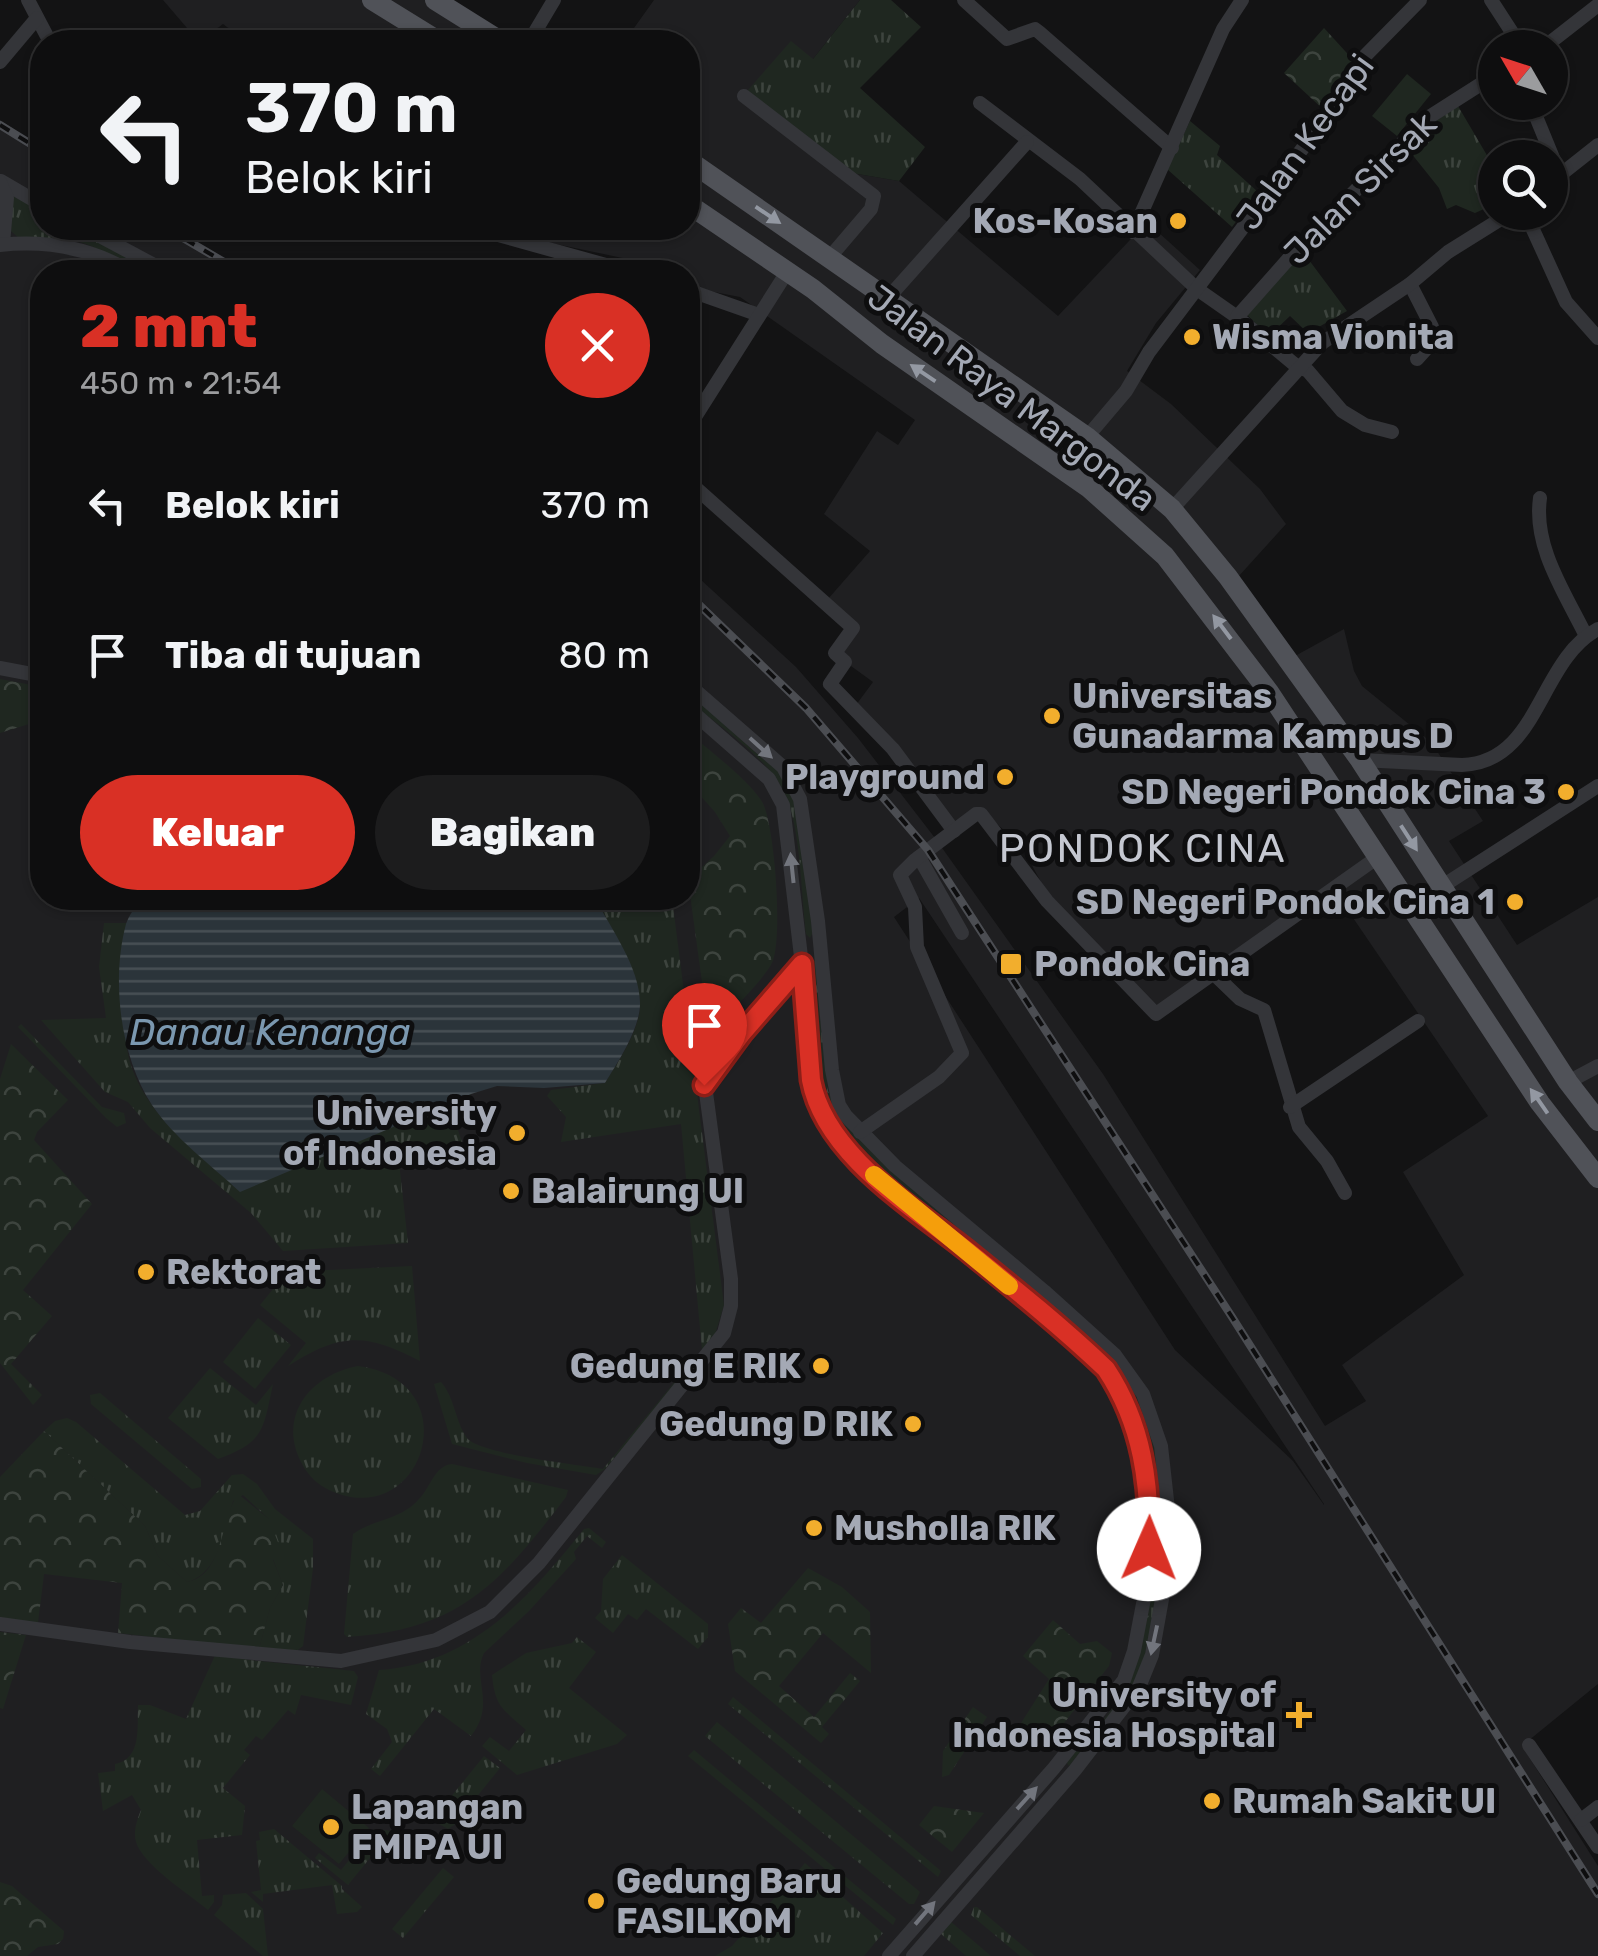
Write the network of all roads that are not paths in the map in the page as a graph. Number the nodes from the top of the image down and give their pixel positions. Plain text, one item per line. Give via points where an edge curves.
1 (29, 0) edge
2 (435, 0) edge
3 (554, 0) edge
4 (964, 0) edge
5 (1223, 0) edge
6 (1420, 0) edge
7 (1491, 0) edge
8 (388, 4) edge
9 (1598, 5) edge
10 (1238, 7) edge
11 (37, 18) junction
12 (44, 30) edge
13 (424, 30) edge
14 (483, 30) edge
15 (536, 30) edge
16 (1510, 30) edge
17 (1566, 30) edge
18 (0, 62) edge
19 (1478, 86) edge
20 (744, 96) dead end
21 (980, 103) dead end
22 (1027, 142) junction
23 (1598, 144) edge
24 (1172, 148) junction
25 (700, 168) edge
26 (1568, 168) edge
27 (0, 181) edge
28 (30, 198) edge
29 (700, 212) edge
30 (1483, 230) edge
31 (1533, 230) edge
32 (1133, 232) junction
33 (107, 240) edge
34 (508, 240) edge
35 (1, 243) edge
36 (830, 257) junction
37 (107, 260) edge
38 (145, 260) edge
39 (568, 260) edge
40 (787, 272) junction
41 (1410, 284) junction
42 (1197, 289) junction
43 (700, 294) edge
44 (888, 298) junction
45 (759, 315) junction
46 (1237, 317) junction
47 (1598, 338) edge
48 (1417, 359) dead end
49 (1301, 367) junction
50 (700, 409) edge
51 (1392, 432) dead end
52 (1087, 437) junction
53 (700, 491) edge
54 (1540, 498) dead end
55 (1172, 510) junction
56 (1592, 632) edge
57 (0, 668) edge
58 (30, 674) edge
59 (700, 695) edge
60 (700, 719) edge
61 (1360, 760) junction
62 (1598, 786) edge
63 (954, 831) junction
64 (1378, 856) junction
65 (918, 858) junction
66 (1441, 886) junction
67 (962, 933) dead end
68 (820, 946) junction
69 (802, 964) junction
70 (1214, 976) junction
71 (1418, 1021) dead end
72 (1598, 1066) edge
73 (1568, 1082) junction
74 (1290, 1106) junction
75 (1598, 1122) edge
76 (860, 1132) junction
77 (1598, 1178) edge
78 (1345, 1193) dead end
79 (1070, 1314) junction
80 (1059, 1328) junction
81 (0, 1624) edge
82 (1529, 1745) dead end
83 (1598, 1806) edge
84 (1581, 1820) junction
85 (1598, 1847) edge
86 (889, 1956) edge
87 (913, 1956) edge

1 - 11 street
2 - 14 main road
3 - 15 street
4 - 24 street via 1007,38 1039,32
5 - 10 street
6 - 42 street, Jalan Kecapi via 1365,56
7 - 16 street
8 - 13 main road
9 - 17 street
10 - 24 street
11 - 12 street
11 - 18 street
19 - 46 street, Jalan Sirsak via 1426,119
20 - 36 street via 874,196 871,209
21 - 22 street
22 - 32 street via 1080,180
22 - 44 street
23 - 26 street
24 - 32 street
25 -> 36 main road, Jalan Raya Margonda
27 - 28 street
27 - 35 street via 8,198
29 - 40 main road, Jalan Raya Margonda
30 - 41 street
31 - 47 street via 1566,302
32 - 42 street
33 - 38 street
34 - 39 street
35 - 37 street via 70,247
36 - 44 main road, Jalan Raya Margonda
40 - 45 street
64 -> 40 main road, Jalan Raya Margonda via 1269,692 1165,556 1089,488
41 - 48 street via 1434,333
41 - 49 street via 1331,336
42 - 46 street
42 - 52 street, Jalan Kecapi
43 - 45 street
44 - 52 main road, Jalan Raya Margonda
45 - 50 street
46 - 49 street
49 - 51 street via 1350,417
49 - 55 street
52 - 55 main road, Jalan Raya Margonda
53 - 63 street via 853,628 836,653 845,662 830,684 893,749
54 - 56 street via 1538,530
55 - 61 main road, Jalan Raya Margonda via 1228,576
56 - 61 street via 1567,656 1526,727 1496,758 1462,765
57 - 58 street
59 -> 68 street via 794,785 804,813
69 -> 60 street via 783,805 769,779
61 -> 66 main road, Jalan Raya Margonda
62 - 66 street
63 - 65 street
63 - 70 street via 981,814 1047,901 1151,1011 1160,1014
64 - 70 street
77 -> 64 main road, Jalan Raya Margonda via 1540,1103
65 - 67 street
65 - 76 street via 901,877 914,906 917,947 962,1054
66 - 73 main road, Jalan Raya Margonda
68 - 69 street
68 - 76 street via 834,1086
69 - 80 street via 814,1096 836,1136 886,1186
69 - 81 street via 704,1085 731,1279 724,1333 539,1563 490,1612 436,1640 341,1660
70 - 74 street via 1264,1010
71 - 74 street
72 - 73 street
73 - 75 main road, Jalan Raya Margonda
74 - 78 street
76 - 79 street
79 - 80 street
79 -> 87 street via 1127,1368 1156,1426 1169,1549 1152,1655 1140,1687 1076,1770
86 -> 80 street via 1124,1680 1139,1630 1150,1498 1138,1434 1106,1369
82 - 84 street
83 - 84 street
84 - 85 street

